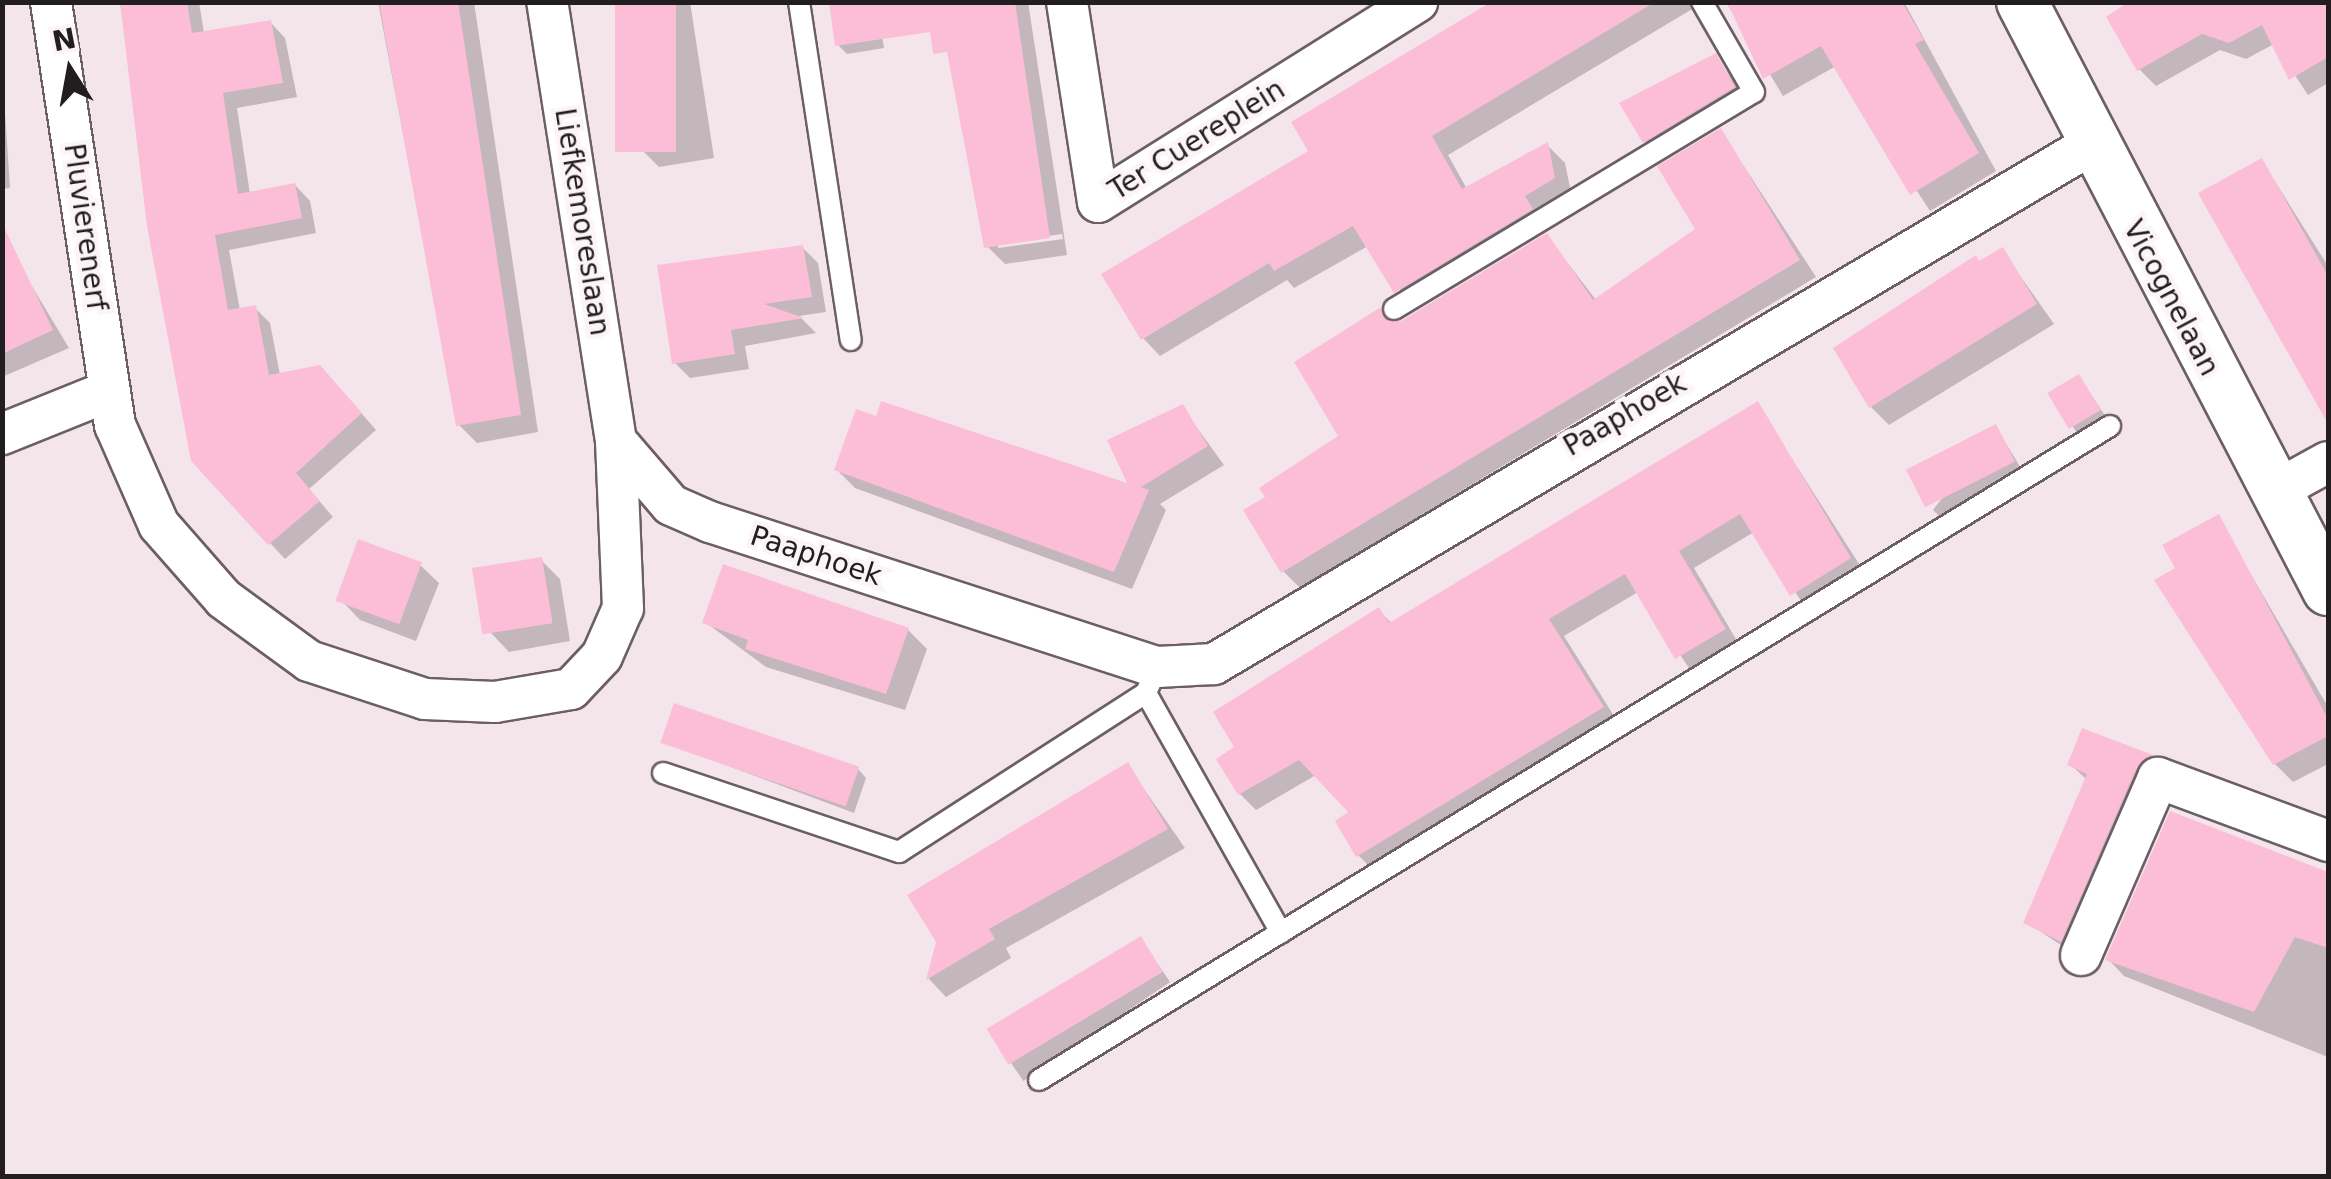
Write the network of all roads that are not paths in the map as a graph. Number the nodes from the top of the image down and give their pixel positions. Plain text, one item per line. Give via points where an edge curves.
1 (51, 2) edge
2 (548, 2) edge
3 (799, 2) edge
4 (1068, 2) edge
5 (1417, 2) edge
6 (1702, 2) edge
7 (2028, 4) edge
8 (2090, 146) junction
9 (1394, 309) dead end
10 (851, 340) dead end
11 (109, 392) junction
12 (2110, 426) dead end
13 (2, 434) edge
14 (616, 441) junction
15 (2328, 462) edge
16 (2277, 490) junction
17 (2328, 590) edge
18 (1152, 680) junction
19 (662, 773) dead end
20 (2328, 842) edge
21 (1281, 933) junction
22 (2081, 955) dead end
23 (1039, 1080) dead end

1 - 11 street, Pluvierenerf
2 - 14 street, Liefkemoreslaan
3 - 10 lane
4 - 5 street, Ter Cuereplein via 1098,202
6 - 9 lane via 1754,92
7 - 8 street, Vicognelaan
8 - 16 street, Vicognelaan
8 - 18 street, Paaphoek via 1214,664
11 - 13 street
11 - 14 street, Pluvierenerf via 132,479 224,599 308,661 426,699 494,702 571,689 602,656 624,608
12 - 21 lane
14 - 18 street, Paaphoek via 639,476 697,516
15 - 16 street
16 - 17 street, Vicognelaan
18 - 19 lane, Paaphoek via 899,852
18 - 21 lane
20 - 22 street via 2158,778
21 - 23 lane

